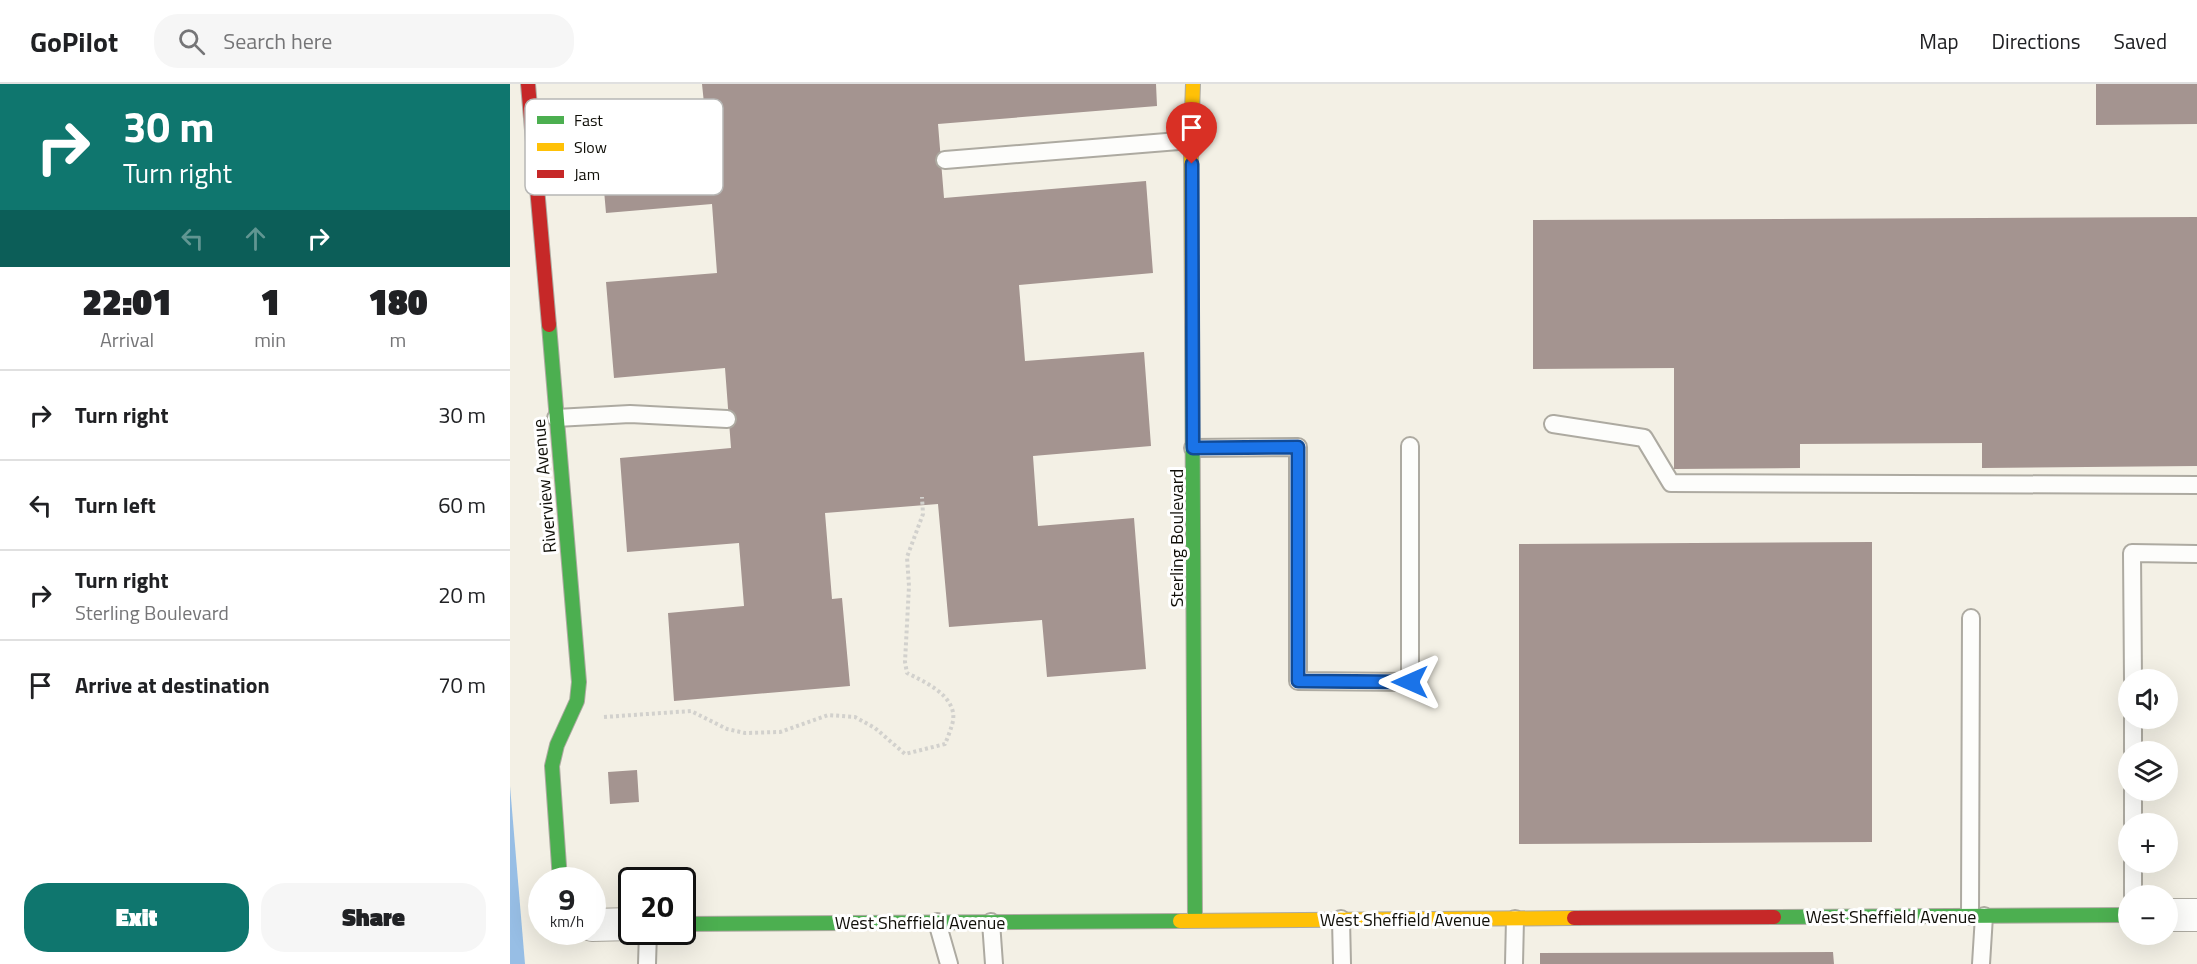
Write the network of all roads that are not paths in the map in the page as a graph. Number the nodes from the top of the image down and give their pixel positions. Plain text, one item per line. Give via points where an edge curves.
1 (528, 84) edge
2 (1193, 84) edge
3 (529, 99) edge
4 (1191, 140) junction
5 (945, 160) dead end
6 (537, 195) edge
7 (556, 418) junction
8 (727, 418) dead end
9 (1553, 424) dead end
10 (1410, 446) dead end
11 (1193, 448) junction
12 (2197, 485) edge
13 (2197, 554) edge
14 (1971, 618) dead end
15 (2133, 669) edge
16 (559, 867) edge
17 (2118, 915) edge
18 (2178, 915) edge
19 (2197, 915) edge
20 (1977, 916) junction
21 (1515, 918) junction
22 (1341, 919) junction
23 (1195, 920) junction
24 (937, 922) junction
25 (992, 922) junction
26 (696, 924) edge
27 (648, 945) edge
28 (647, 964) edge
29 (949, 964) edge
30 (994, 964) edge
31 (1342, 964) edge
32 (1514, 964) edge
33 (1981, 964) edge

1 - 3 street, Riverview Avenue
2 - 4 street, Sterling Boulevard
4 - 5 lane
4 - 11 street, Sterling Boulevard
6 - 7 street, Riverview Avenue
7 - 8 lane via 630,414
7 - 16 street, Riverview Avenue via 579,682 574,709 557,744 552,766
9 - 12 lane via 1644,438 1671,483
10 - 11 lane via 1410,682 1298,681 1298,447
11 - 23 street, Sterling Boulevard
13 - 15 lane via 2133,553
14 - 20 lane
17 - 20 street, West Sheffield Avenue
18 - 19 street
20 - 21 street, West Sheffield Avenue
20 - 33 lane
21 - 22 street, West Sheffield Avenue
21 - 32 lane
22 - 23 street, West Sheffield Avenue
22 - 31 lane
23 - 25 street, West Sheffield Avenue
24 - 25 street, West Sheffield Avenue
24 - 26 street, West Sheffield Avenue
24 - 29 lane
25 - 30 lane
27 - 28 lane

